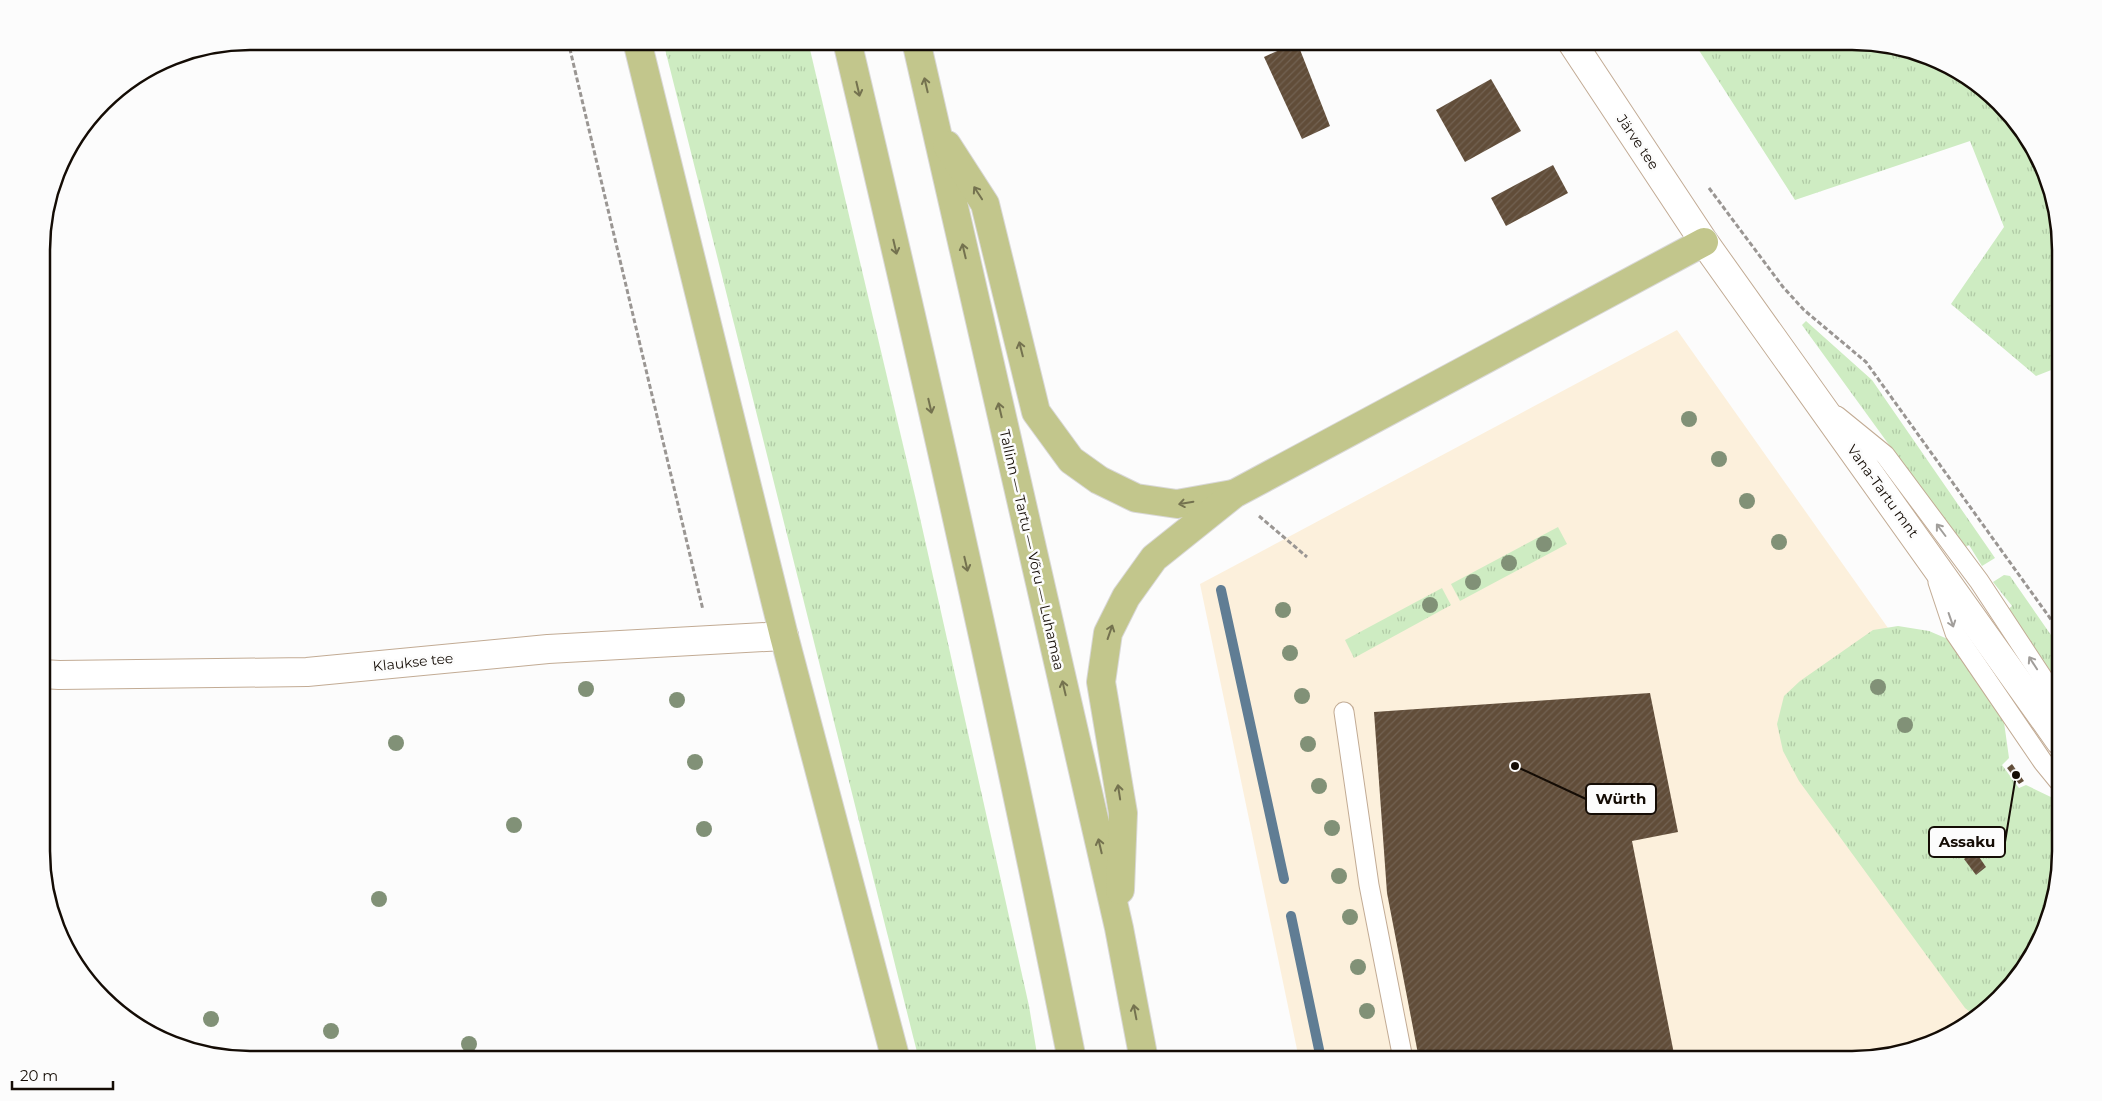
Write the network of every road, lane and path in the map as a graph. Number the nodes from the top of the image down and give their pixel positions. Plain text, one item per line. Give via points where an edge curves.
1 (570, 50) edge
2 (639, 50) edge
3 (848, 50) edge
4 (918, 50) edge
5 (1577, 50) edge
6 (936, 129) junction
7 (1704, 242) junction
8 (1804, 310) dead end
9 (1816, 398) junction
10 (1234, 494) junction
11 (1307, 557) dead end
12 (1930, 557) junction
13 (2052, 621) edge
14 (784, 636) junction
15 (710, 640) junction
16 (50, 674) edge
17 (2052, 692) edge
18 (1344, 712) dead end
19 (2052, 730) edge
20 (2052, 774) edge
21 (1119, 928) junction
22 (894, 1051) edge
23 (1070, 1051) edge
24 (1142, 1051) edge
25 (1401, 1051) edge

1 - 15 path
2 - 14 highway
3 -> 23 highway via 1030,850
6 -> 4 highway, Tallinn — Tartu — Võru — Luhamaa
5 - 7 street, Järve tee
10 -> 6 highway via 1177,504 1136,498 1099,480 1071,460 1036,412 985,204
21 -> 6 highway, Tallinn — Tartu — Võru — Luhamaa
7 - 9 street, Vana-Tartu mnt
7 - 10 highway
8 - 13 path via 1866,362
9 - 12 street, Vana-Tartu mnt
17 -> 9 lane via 1979,581 1885,455
10 - 11 path
21 -> 10 highway via 1123,813 1101,682 1108,633 1126,597 1154,558
12 - 19 street, Vana-Tartu mnt
12 -> 20 lane via 1956,633
14 - 15 street, Klaukse tee
14 - 22 highway
15 - 16 street, Klaukse tee via 548,649 307,672
18 - 25 lane via 1369,885
24 -> 21 highway, Tallinn — Tartu — Võru — Luhamaa

